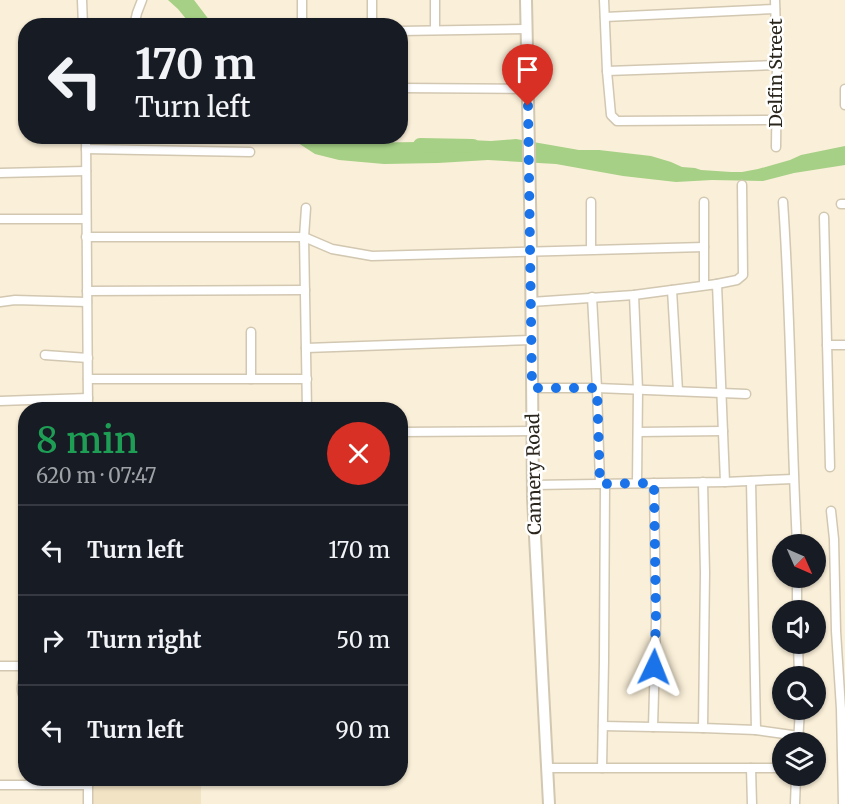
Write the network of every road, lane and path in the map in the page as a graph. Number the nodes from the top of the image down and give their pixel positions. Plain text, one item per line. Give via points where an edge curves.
1 (82, 0) edge
2 (142, 0) edge
3 (302, 0) edge
4 (372, 0) edge
5 (435, 0) edge
6 (526, 0) edge
7 (604, 0) edge
8 (775, 5) edge
9 (605, 17) junction
10 (82, 18) edge
11 (136, 18) edge
12 (302, 18) edge
13 (372, 18) edge
14 (526, 29) junction
15 (435, 30) junction
16 (408, 31) edge
17 (777, 65) junction
18 (607, 70) junction
19 (408, 88) edge
20 (527, 89) junction
21 (845, 89) edge
22 (845, 105) edge
23 (776, 120) junction
24 (86, 144) edge
25 (776, 147) dead end
26 (86, 149) junction
27 (250, 152) dead end
28 (86, 171) junction
29 (0, 173) edge
30 (742, 185) dead end
31 (591, 202) dead end
32 (704, 202) dead end
33 (783, 202) dead end
34 (306, 208) dead end
35 (824, 217) dead end
36 (0, 219) edge
37 (86, 219) junction
38 (86, 237) junction
39 (304, 237) junction
40 (704, 247) junction
41 (591, 249) junction
42 (531, 251) junction
43 (717, 284) junction
44 (704, 285) junction
45 (305, 290) junction
46 (672, 290) junction
47 (87, 291) junction
48 (634, 295) junction
49 (592, 297) junction
50 (0, 302) edge
51 (87, 302) junction
52 (531, 302) junction
53 (251, 332) dead end
54 (531, 340) junction
55 (826, 345) junction
56 (845, 345) edge
57 (306, 348) junction
58 (45, 354) dead end
59 (88, 358) junction
60 (88, 379) junction
61 (251, 379) junction
62 (307, 379) junction
63 (532, 388) junction
64 (597, 388) junction
65 (638, 390) junction
66 (678, 391) junction
67 (722, 393) junction
68 (746, 394) dead end
69 (88, 398) junction
70 (0, 401) edge
71 (88, 402) edge
72 (307, 402) edge
73 (532, 431) junction
74 (723, 431) junction
75 (408, 432) edge
76 (638, 432) junction
77 (830, 467) dead end
78 (794, 479) junction
79 (751, 481) junction
80 (703, 482) junction
81 (725, 482) junction
82 (637, 483) junction
83 (654, 483) junction
84 (602, 484) junction
85 (533, 485) junction
86 (831, 511) dead end
87 (797, 534) edge
88 (834, 558) junction
89 (845, 559) edge
90 (0, 666) edge
91 (18, 666) edge
92 (603, 726) junction
93 (653, 727) junction
94 (702, 728) junction
95 (756, 730) junction
96 (772, 733) edge
97 (548, 768) junction
98 (602, 768) junction
99 (751, 768) junction
100 (772, 768) edge
101 (18, 784) edge
102 (0, 785) edge
103 (88, 786) edge
104 (796, 786) edge
105 (88, 804) edge
106 (549, 804) edge
107 (752, 804) edge
108 (795, 804) edge
109 (843, 804) edge

1 - 10 street
2 - 11 street
3 - 12 street
4 - 13 street
5 - 15 street
6 - 14 main road, Cannery Road
7 - 9 street
8 - 9 street
8 - 17 street, Delfin Street
9 - 18 street
14 - 15 street
14 - 20 main road, Cannery Road
15 - 16 street
17 - 18 street
17 - 23 street, Delfin Street
18 - 23 street via 611,115 616,121
19 - 20 street
20 - 42 main road, Cannery Road
21 - 22 street
23 - 25 street, Delfin Street
24 - 26 street
26 - 27 street
26 - 28 street
28 - 29 street
28 - 37 street
30 - 43 street via 743,275
31 - 41 street
32 - 40 street
33 - 78 street
34 - 39 street
35 - 55 street
36 - 37 street
37 - 38 street
38 - 39 street
38 - 47 street
39 - 42 street via 332,249 372,256
39 - 45 street
40 - 41 street
40 - 44 street
41 - 42 street
42 - 52 main road, Cannery Road
43 - 44 street
43 - 67 street
44 - 46 street
45 - 47 street
45 - 57 street
46 - 48 street
46 - 66 street
47 - 51 street
48 - 49 street
48 - 65 street
49 - 52 street
49 - 64 street
50 - 51 street
51 - 59 street
52 - 54 main road, Cannery Road
53 - 61 street
54 - 57 street
54 - 63 main road, Cannery Road
55 - 56 street
55 - 77 street
57 - 62 street
58 - 59 street
59 - 60 street
60 - 61 street
60 - 69 street
61 - 62 street
62 - 72 street
63 - 64 street
63 - 73 main road, Cannery Road
64 - 65 street
64 - 84 street
65 - 66 street
65 - 76 street
66 - 67 street
67 - 68 street
67 - 74 street
69 - 70 street
69 - 71 street
73 - 75 street
73 - 85 main road, Cannery Road
74 - 76 street
74 - 81 street
76 - 82 street
78 - 79 street
78 - 87 street
79 - 81 street
79 - 95 street
80 - 81 street
80 - 83 street
80 - 94 street
82 - 83 street
82 - 84 street
83 - 93 street
84 - 85 street
84 - 92 street
85 - 97 main road, Cannery Road
86 - 88 street
88 - 89 street
88 - 109 street
90 - 91 street
92 - 93 street
92 - 98 street
93 - 94 street
94 - 95 street
95 - 96 street
97 - 98 street
97 - 106 main road, Cannery Road
98 - 99 street
99 - 100 street
99 - 107 street
101 - 102 street
103 - 105 street
104 - 108 street

